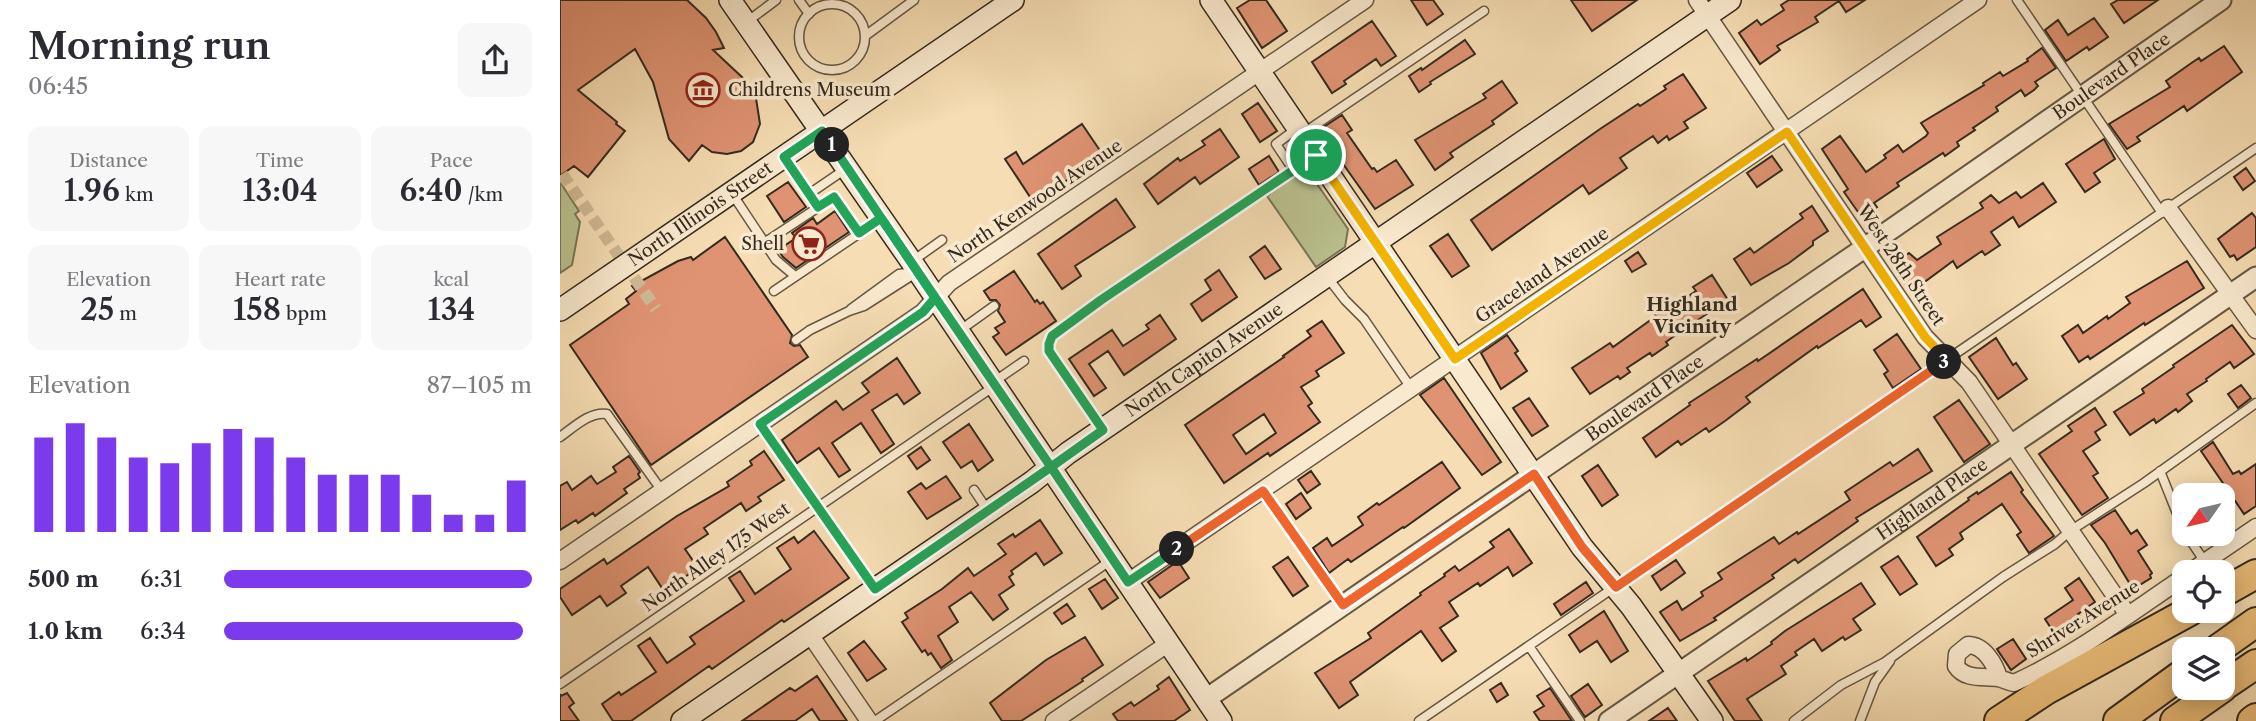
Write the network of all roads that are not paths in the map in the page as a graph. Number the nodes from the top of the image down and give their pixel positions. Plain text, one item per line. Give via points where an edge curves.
1 (730, 0) edge
2 (776, 0) edge
3 (799, 0) edge
4 (914, 0) edge
5 (1013, 0) edge
6 (1211, 0) edge
7 (1365, 0) edge
8 (1730, 0) edge
9 (1978, 0) edge
10 (2017, 0) edge
11 (2221, 0) edge
12 (1702, 8) edge
13 (1484, 11) dead end
14 (809, 14) junction
15 (745, 22) junction
16 (865, 36) junction
17 (1260, 72) junction
18 (2082, 95) junction
19 (822, 131) junction
20 (1300, 131) junction
21 (1787, 132) junction
22 (2256, 148) edge
23 (1316, 155) junction
24 (784, 157) junction
25 (847, 167) junction
26 (1294, 171) junction
27 (731, 193) junction
28 (809, 194) junction
29 (818, 207) junction
30 (2165, 211) junction
31 (881, 218) junction
32 (859, 233) junction
33 (942, 240) dead end
34 (1376, 241) junction
35 (764, 243) junction
36 (1865, 247) junction
37 (916, 268) junction
38 (1326, 275) junction
39 (795, 276) junction
40 (2256, 277) edge
41 (774, 291) dead end
42 (2232, 294) junction
43 (935, 298) junction
44 (994, 306) dead end
45 (560, 310) edge
46 (2256, 330) edge
47 (958, 332) junction
48 (796, 340) dead end
49 (1455, 359) junction
50 (1947, 360) junction
51 (1024, 361) dead end
52 (994, 384) junction
53 (1411, 388) junction
54 (2256, 403) edge
55 (760, 424) junction
56 (1103, 430) junction
57 (560, 437) edge
58 (2012, 446) junction
59 (1051, 467) junction
60 (2160, 471) junction
61 (1534, 474) junction
62 (662, 491) junction
63 (974, 491) dead end
64 (1263, 491) junction
65 (2172, 500) edge
66 (817, 507) junction
67 (988, 511) junction
68 (2256, 527) edge
69 (2070, 531) junction
70 (1113, 559) junction
71 (2208, 560) edge
72 (560, 561) edge
73 (2256, 574) edge
74 (1128, 582) junction
75 (2172, 585) edge
76 (2235, 586) edge
77 (1616, 587) junction
78 (875, 589) junction
79 (1343, 605) junction
80 (2128, 615) junction
81 (2172, 621) edge
82 (2256, 622) edge
83 (809, 633) junction
84 (2235, 637) edge
85 (1169, 643) junction
86 (1529, 646) junction
87 (1895, 654) junction
88 (2256, 664) edge
89 (1678, 673) junction
90 (1999, 678) dead end
91 (2235, 679) edge
92 (2172, 682) edge
93 (560, 684) edge
94 (1206, 699) junction
95 (2205, 700) edge
96 (682, 721) edge
97 (869, 721) edge
98 (875, 721) edge
99 (1054, 721) edge
100 (1222, 721) edge
101 (1419, 721) edge
102 (1580, 721) edge
103 (1609, 721) edge
104 (1712, 721) edge
105 (1794, 721) edge
106 (1860, 721) edge
107 (1999, 721) edge
108 (2118, 721) edge
109 (2175, 721) edge

1 - 15 main road
2 - 15 lane
3 - 14 lane
4 - 16 lane
5 - 19 main road, North Illinois Street
6 - 17 main road
7 - 17 street, North Kenwood Avenue
8 - 12 main road, North Capitol Avenue
9 - 21 street, Graceland Avenue
10 - 18 lane
11 - 18 street, Boulevard Place
12 - 21 street, West 28th Street
12 - 34 main road, North Capitol Avenue
13 - 20 lane
14 - 16 lane via 826,5 845,7 859,19
14 - 16 lane via 800,31 802,51 825,69 844,68 860,55
15 - 19 main road
17 - 20 main road
17 - 43 street, North Kenwood Avenue via 949,283
18 - 30 lane
18 - 36 street, Boulevard Place
19 - 24 main road, North Illinois Street
19 - 25 main road
20 - 23 main road
20 - 26 lane via 1276,144
21 - 36 street, West 28th Street
21 - 49 street, Graceland Avenue
22 - 30 lane
23 - 26 lane
23 - 34 main road
24 - 27 main road, North Illinois Street
24 - 28 lane
25 - 28 lane
25 - 31 main road
26 - 56 lane via 1052,336 1049,351
27 - 35 lane
27 - 45 main road, North Illinois Street
28 - 29 lane
29 - 32 lane via 834,197
29 - 35 lane
30 - 42 street
30 - 50 lane
31 - 32 lane
31 - 37 main road
32 - 39 lane
33 - 37 lane
34 - 38 main road, North Capitol Avenue
34 - 49 main road
35 - 39 lane
36 - 50 street, West 28th Street via 1925,337
36 - 61 street, Boulevard Place
37 - 43 main road
37 - 48 lane via 911,276 864,306
38 - 53 lane via 1364,319
38 - 56 main road, North Capitol Avenue
39 - 41 lane
40 - 42 street, Highland Place
42 - 46 street
42 - 58 street, Highland Place
43 - 47 main road
43 - 55 street, North Kenwood Avenue via 923,312
44 - 47 lane
47 - 52 main road
49 - 53 street, Graceland Avenue
49 - 61 main road
50 - 58 street, West 28th Street via 1969,382
50 - 77 lane
51 - 52 lane, North Alley 175 West
52 - 59 main road
52 - 66 lane, North Alley 175 West
53 - 64 street, Graceland Avenue
54 - 60 lane
55 - 62 street, North Kenwood Avenue
55 - 66 lane
56 - 59 main road, North Capitol Avenue
57 - 62 lane via 589,417 607,414
58 - 69 street, West 28th Street
58 - 89 street, Highland Place
59 - 67 main road, North Capitol Avenue
59 - 70 main road
60 - 65 lane
60 - 69 lane
61 - 77 main road via 1582,547
61 - 79 street, Boulevard Place
62 - 72 street, North Kenwood Avenue
63 - 67 lane
64 - 74 street, Graceland Avenue
64 - 79 lane
66 - 78 lane
66 - 93 lane, North Alley 175 West
67 - 78 main road, North Capitol Avenue
68 - 71 street
69 - 80 street, West 28th Street
69 - 87 lane
70 - 74 main road
70 - 98 lane
73 - 76 highway
74 - 85 main road
75 - 80 street, Shriver Avenue
77 - 86 lane
77 - 89 main road
78 - 83 main road, North Capitol Avenue
79 - 94 street, Boulevard Place
80 - 90 street, Shriver Avenue via 2016,682
81 - 107 highway
82 - 84 highway
83 - 96 main road, North Capitol Avenue
83 - 97 street
85 - 94 main road
85 - 99 street
86 - 101 lane
86 - 102 lane
87 - 105 lane via 1841,685
87 - 106 lane via 1875,682
88 - 91 highway
89 - 103 street, Highland Place
89 - 104 main road
92 - 108 highway
94 - 100 main road
95 - 109 highway

